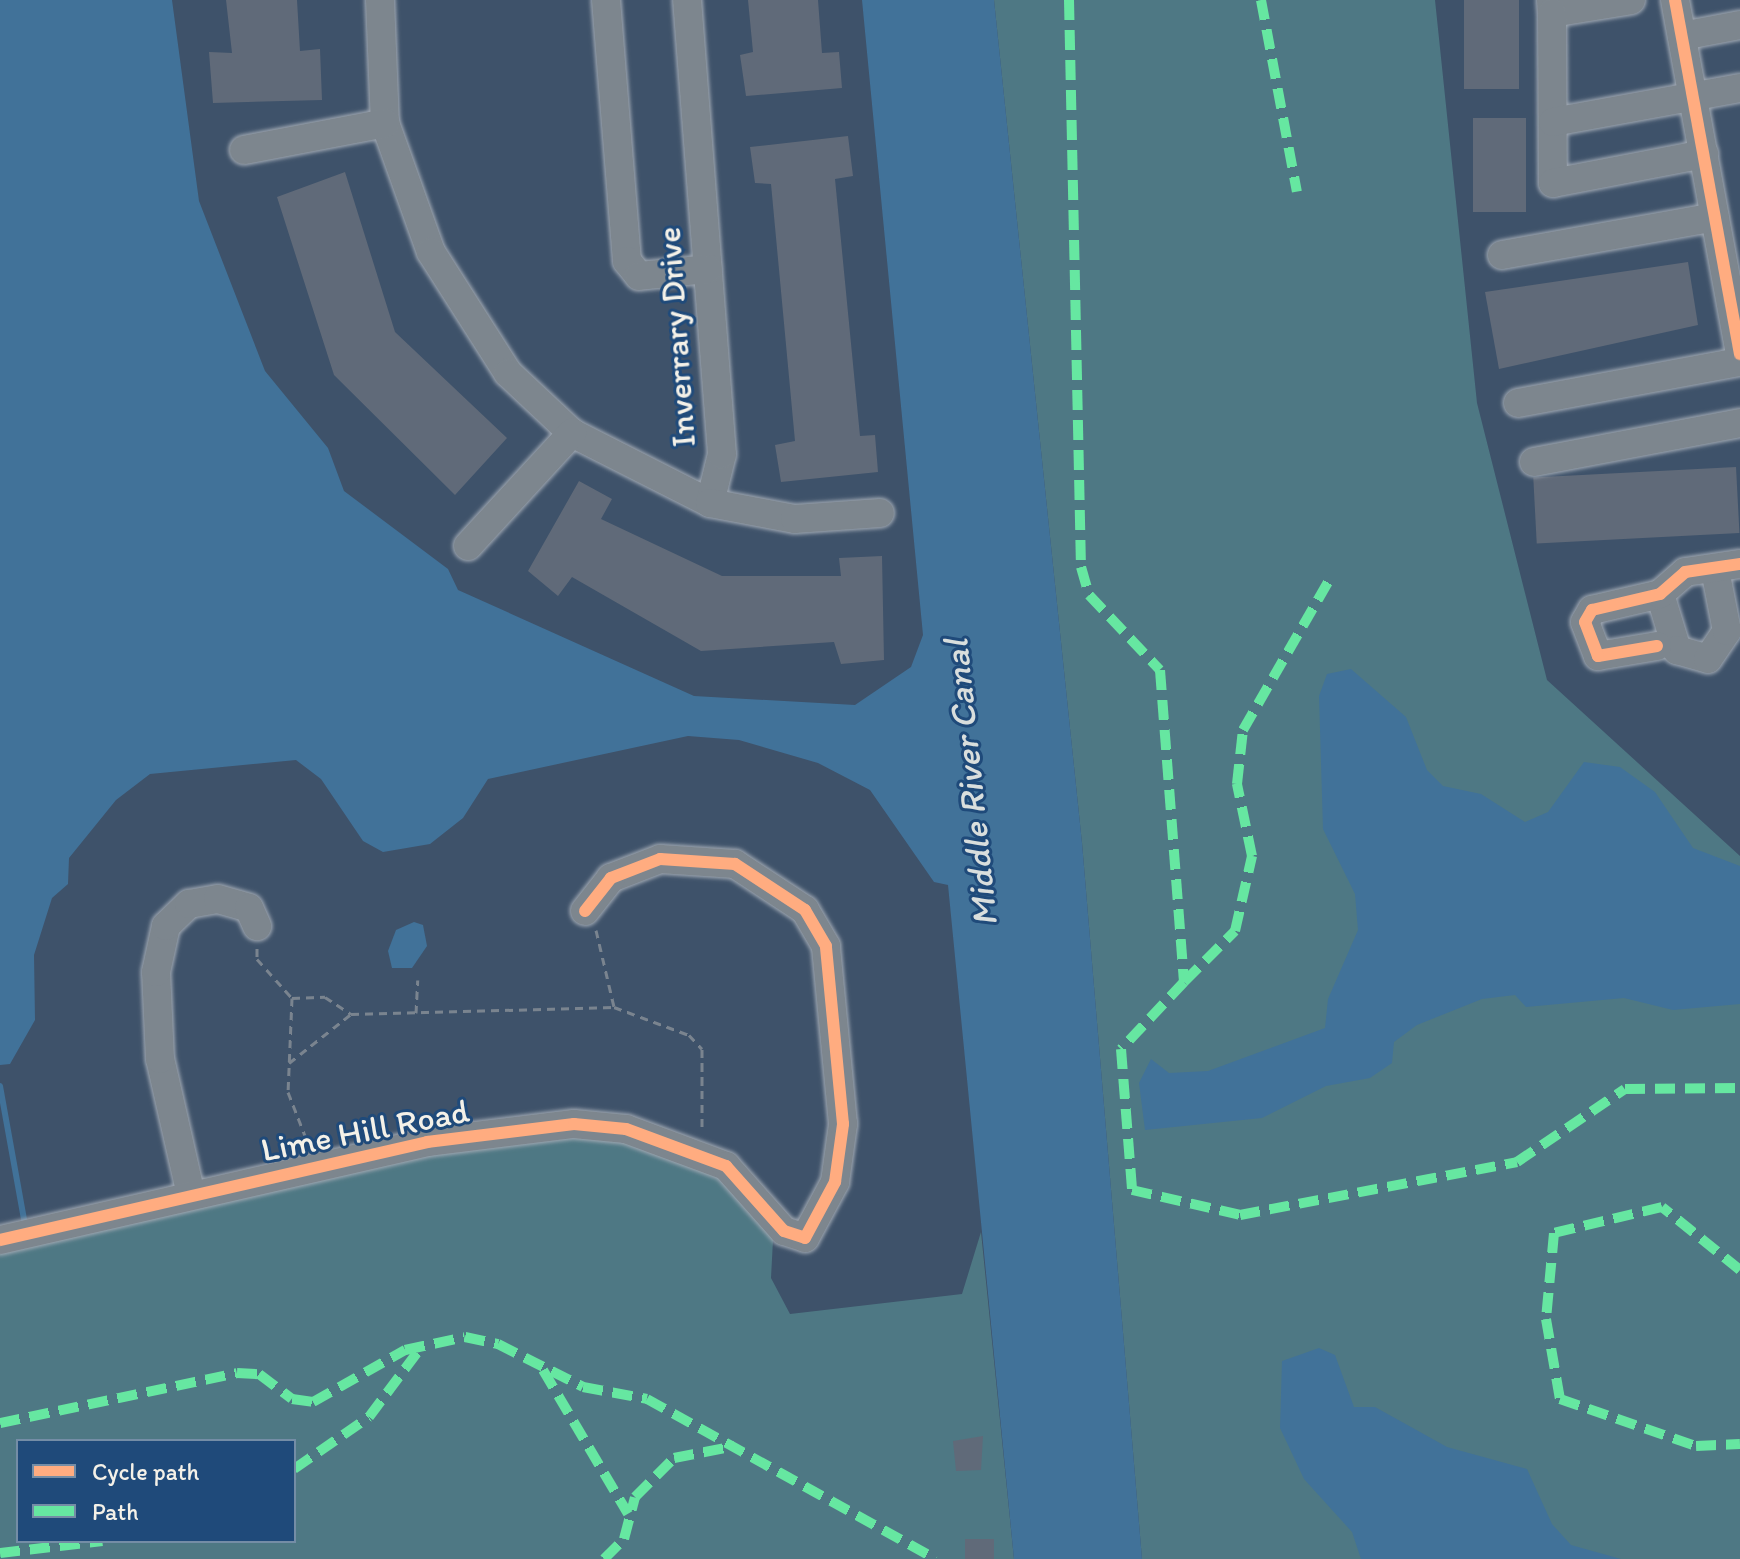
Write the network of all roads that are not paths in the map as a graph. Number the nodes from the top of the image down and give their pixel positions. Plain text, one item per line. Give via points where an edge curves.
1 (380, 0) edge
2 (606, 0) edge
3 (687, 0) edge
4 (1631, 0) edge
5 (1675, 0) edge
6 (1551, 6) edge
7 (1740, 25) edge
8 (1682, 36) junction
9 (1740, 88) edge
10 (1694, 96) junction
11 (1553, 122) junction
12 (385, 123) junction
13 (244, 150) dead end
14 (1704, 154) junction
15 (1715, 217) junction
16 (1502, 255) dead end
17 (708, 269) junction
18 (1740, 354) edge
19 (1740, 362) edge
20 (1518, 403) dead end
21 (1740, 423) edge
22 (572, 433) junction
23 (1534, 462) dead end
24 (710, 503) junction
25 (880, 513) dead end
26 (468, 546) dead end
27 (1728, 567) edge
28 (1660, 594) junction
29 (1657, 646) dead end
30 (585, 911) road end
31 (257, 926) road end
32 (191, 1195) junction
33 (0, 1240) edge

1 - 12 street, Inverrary Drive
2 - 17 street via 627,261 639,276
3 - 17 street, Inverrary Drive
4 - 6 street
5 - 8 street
6 - 11 street
7 - 8 street
8 - 10 street
9 - 10 street
10 - 11 street
10 - 14 street
11 - 14 street via 1553,183
12 - 13 street
12 - 22 street, Inverrary Drive via 431,252 508,373
14 - 15 street
15 - 16 street
15 - 18 street
17 - 24 street, Inverrary Drive via 722,454
19 - 20 street
21 - 23 street
22 - 24 street, Inverrary Drive
22 - 26 street
24 - 25 street via 795,519
27 - 28 street via 1685,572
27 - 28 street via 1727,631 1708,659 1677,650
28 - 29 street via 1592,610 1585,622 1598,656
30 - 32 street, Lime Hill Road via 611,878 660,859 735,864 805,910 826,946 843,1124 835,1182 805,1238 784,1231 726,1166 626,1129 574,1124 427,1142
31 - 32 street via 249,908 218,899 189,904 166,926 156,972 160,1059
32 - 33 street, Lime Hill Road

